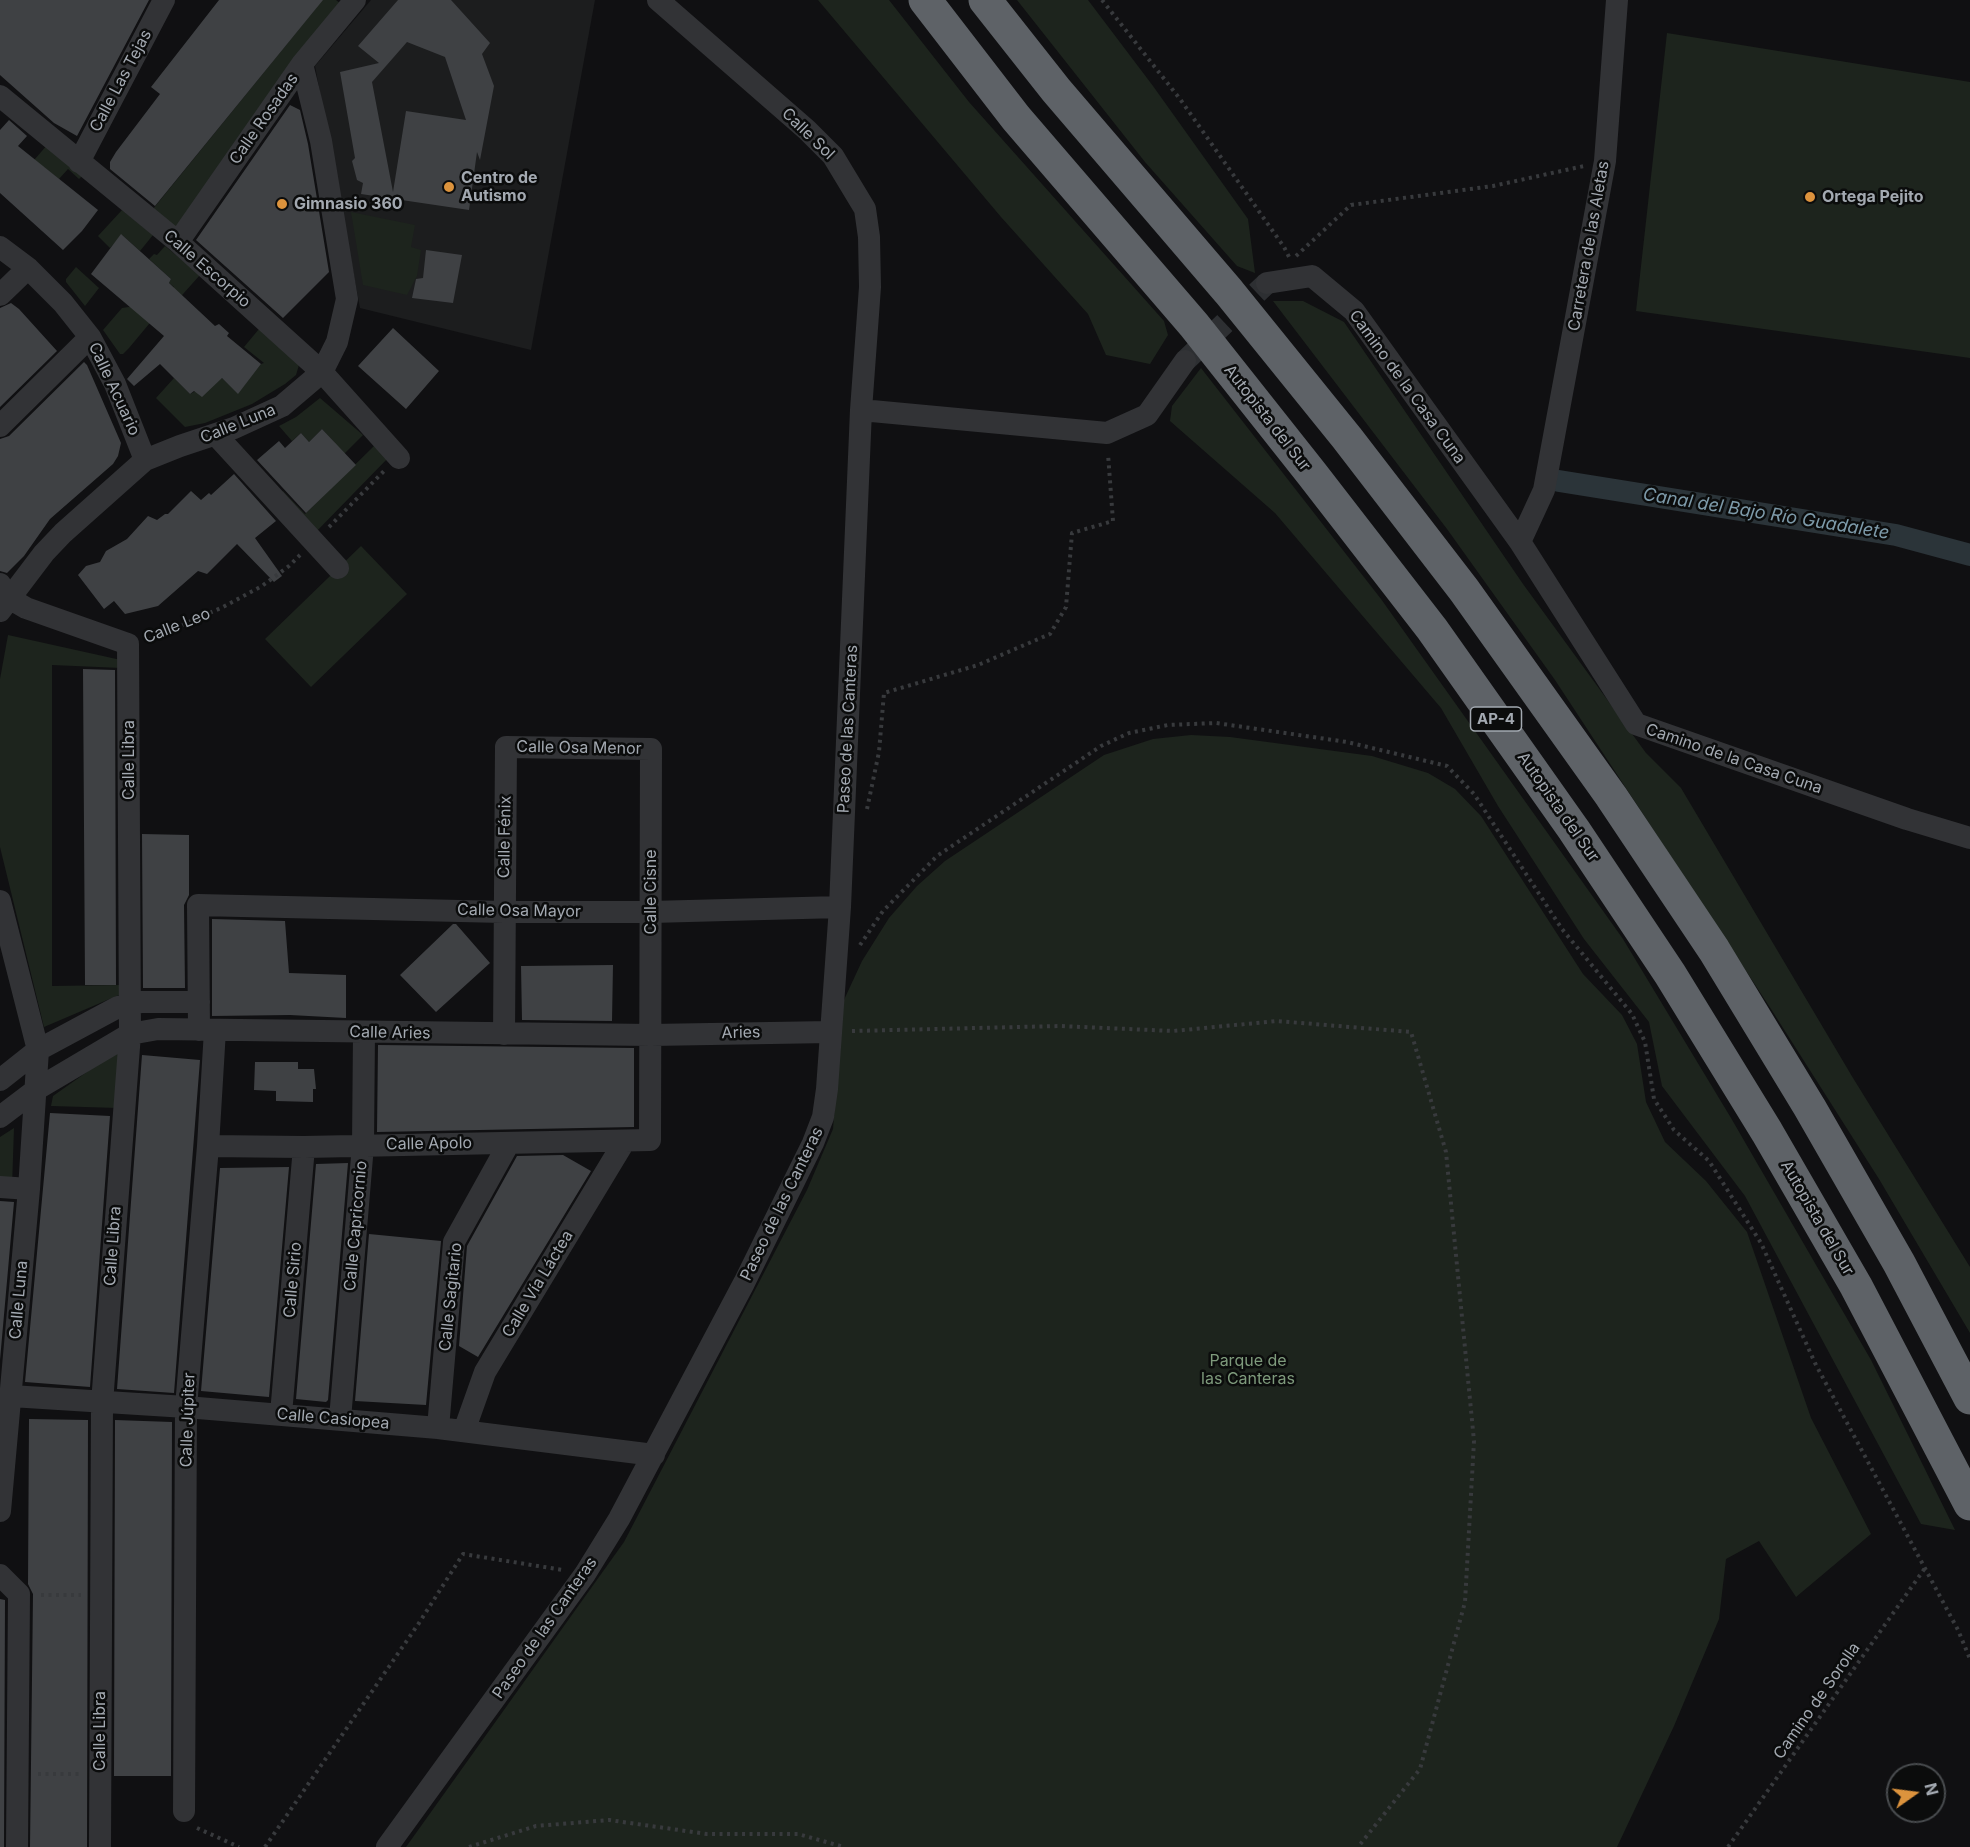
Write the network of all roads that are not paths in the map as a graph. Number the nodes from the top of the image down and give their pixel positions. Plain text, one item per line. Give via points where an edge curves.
1 (164, 0) edge
2 (355, 0) edge
3 (658, 0) edge
4 (925, 0) edge
5 (985, 0) edge
6 (1617, 0) edge
7 (302, 64) junction
8 (0, 96) edge
9 (79, 162) junction
10 (178, 242) junction
11 (0, 247) edge
12 (28, 268) junction
13 (1267, 283) tunnel mouth
14 (0, 295) edge
15 (90, 337) junction
16 (1185, 361) tunnel mouth
17 (321, 372) junction
18 (861, 410) junction
19 (0, 426) edge
20 (216, 435) junction
21 (399, 458) road end
22 (861, 459) joint
23 (145, 460) junction
24 (1520, 542) junction
25 (338, 568) dead end
26 (3, 597) edge
27 (128, 644) joint
28 (506, 747) joint
29 (651, 749) joint
30 (1970, 838) edge
31 (0, 902) edge
32 (198, 905) joint
33 (840, 907) junction
34 (504, 912) junction
35 (651, 912) junction
36 (199, 1002) junction
37 (130, 1004) junction
38 (207, 1030) junction
39 (830, 1032) junction
40 (364, 1033) junction
41 (130, 1034) junction
42 (504, 1034) junction
43 (651, 1035) junction
44 (38, 1050) junction
45 (0, 1080) edge
46 (36, 1089) junction
47 (0, 1117) edge
48 (650, 1140) joint
49 (624, 1142) junction
50 (509, 1143) junction
51 (363, 1145) junction
52 (208, 1146) junction
53 (304, 1147) junction
54 (0, 1187) edge
55 (29, 1189) junction
56 (11, 1396) junction
57 (1970, 1398) edge
58 (102, 1403) junction
59 (186, 1407) junction
60 (281, 1414) junction
61 (340, 1419) junction
62 (438, 1428) junction
63 (464, 1431) junction
64 (654, 1455) junction
65 (1, 1484) edge
66 (1970, 1504) edge
67 (0, 1511) edge
68 (0, 1575) edge
69 (184, 1811) road end
70 (17, 1847) edge
71 (100, 1847) edge
72 (387, 1847) edge

1 - 9 street, Calle Las Tejas
2 - 7 street, Calle Rosadas
3 - 18 street, Calle Sol via 833,156 865,209 870,287
4 - 66 highway, Autopista del Sur / AP-4 via 1016,118 1194,324 1319,483 1432,629 1574,830 1670,974 1767,1132 1856,1287
5 - 57 highway, AP-4 via 1347,438 1464,590 1611,796 1714,950 1810,1108 1899,1263
6 - 24 street, Carretera de las Aletas via 1605,161 1544,490
7 - 10 street, Calle Rosadas
7 - 17 street, Calle Luna via 321,141 347,299 337,342
8 - 9 street, Calle Escorpio
9 - 10 street, Calle Escorpio
10 - 17 street, Calle Escorpio
11 - 12 street, Calle Acuario
12 - 14 street
12 - 15 street, Calle Acuario
13 - 24 street, Camino de la Casa Cuna via 1312,276 1354,311
15 - 19 street
15 - 23 street, Calle Acuario via 115,384
16 - 18 street via 1147,415 1107,433
17 - 20 street, Calle Luna via 282,406
17 - 21 street, Calle Escorpio
18 - 22 street, Calle Sol
20 - 23 street, Calle Luna
20 - 25 street
22 - 33 street, Paseo de las Canteras
23 - 26 street, Calle Luna via 63,533
24 - 30 street, Camino de la Casa Cuna via 1636,724
26 - 27 street, Calle Leo
27 - 37 street, Calle Libra
28 - 29 street, Calle Osa Menor
28 - 34 street, Calle Fénix
29 - 35 street, Calle Cisne
31 - 44 street
32 - 34 street, Calle Osa Mayor
32 - 36 street, Calle Júpiter
33 - 35 street, Calle Osa Mayor
33 - 39 street, Paseo de las Canteras
34 - 35 street, Calle Osa Mayor
34 - 42 street, Calle Fénix
35 - 43 street, Calle Cisne
36 - 37 street
36 - 38 street, Calle Júpiter
37 - 41 street, Calle Libra
37 - 44 street via 106,1012
38 - 40 street, Calle Aries
38 - 41 street, Calle Aries via 158,1029
38 - 52 street, Calle Júpiter
39 - 43 street, Aries
39 - 64 street, Paseo de las Canteras via 823,1117 813,1143
40 - 42 street, Calle Aries
40 - 51 street, Calle Capricornio
41 - 46 street
41 - 58 street, Calle Libra
42 - 43 street, Calle Aries
43 - 48 street, Calle Cisne
44 - 45 street
44 - 46 street, Calle Luna
46 - 47 street
46 - 55 street, Calle Luna
48 - 49 street, Calle Apolo
49 - 50 street, Calle Apolo
49 - 63 street, Calle Vía Láctea via 485,1372
50 - 51 street, Calle Apolo
50 - 62 street, Calle Sagitario via 454,1242
51 - 53 street, Calle Apolo
51 - 61 street, Calle Capricornio
52 - 53 street, Calle Apolo
52 - 59 street, Calle Júpiter
53 - 60 street, Calle Sirio
54 - 55 street
55 - 56 street, Calle Luna
56 - 58 street, Calle Casiopea
56 - 65 street, Calle Luna
58 - 59 street, Calle Casiopea
58 - 71 street, Calle Libra
59 - 60 street, Calle Casiopea
59 - 69 street, Calle Júpiter
60 - 61 street, Calle Casiopea
61 - 62 street, Calle Casiopea
62 - 63 street, Calle Casiopea
63 - 64 street, Calle Casiopea
64 - 72 street, Paseo de las Canteras via 585,1574
65 - 67 street, Calle Luna
68 - 70 street via 19,1594

